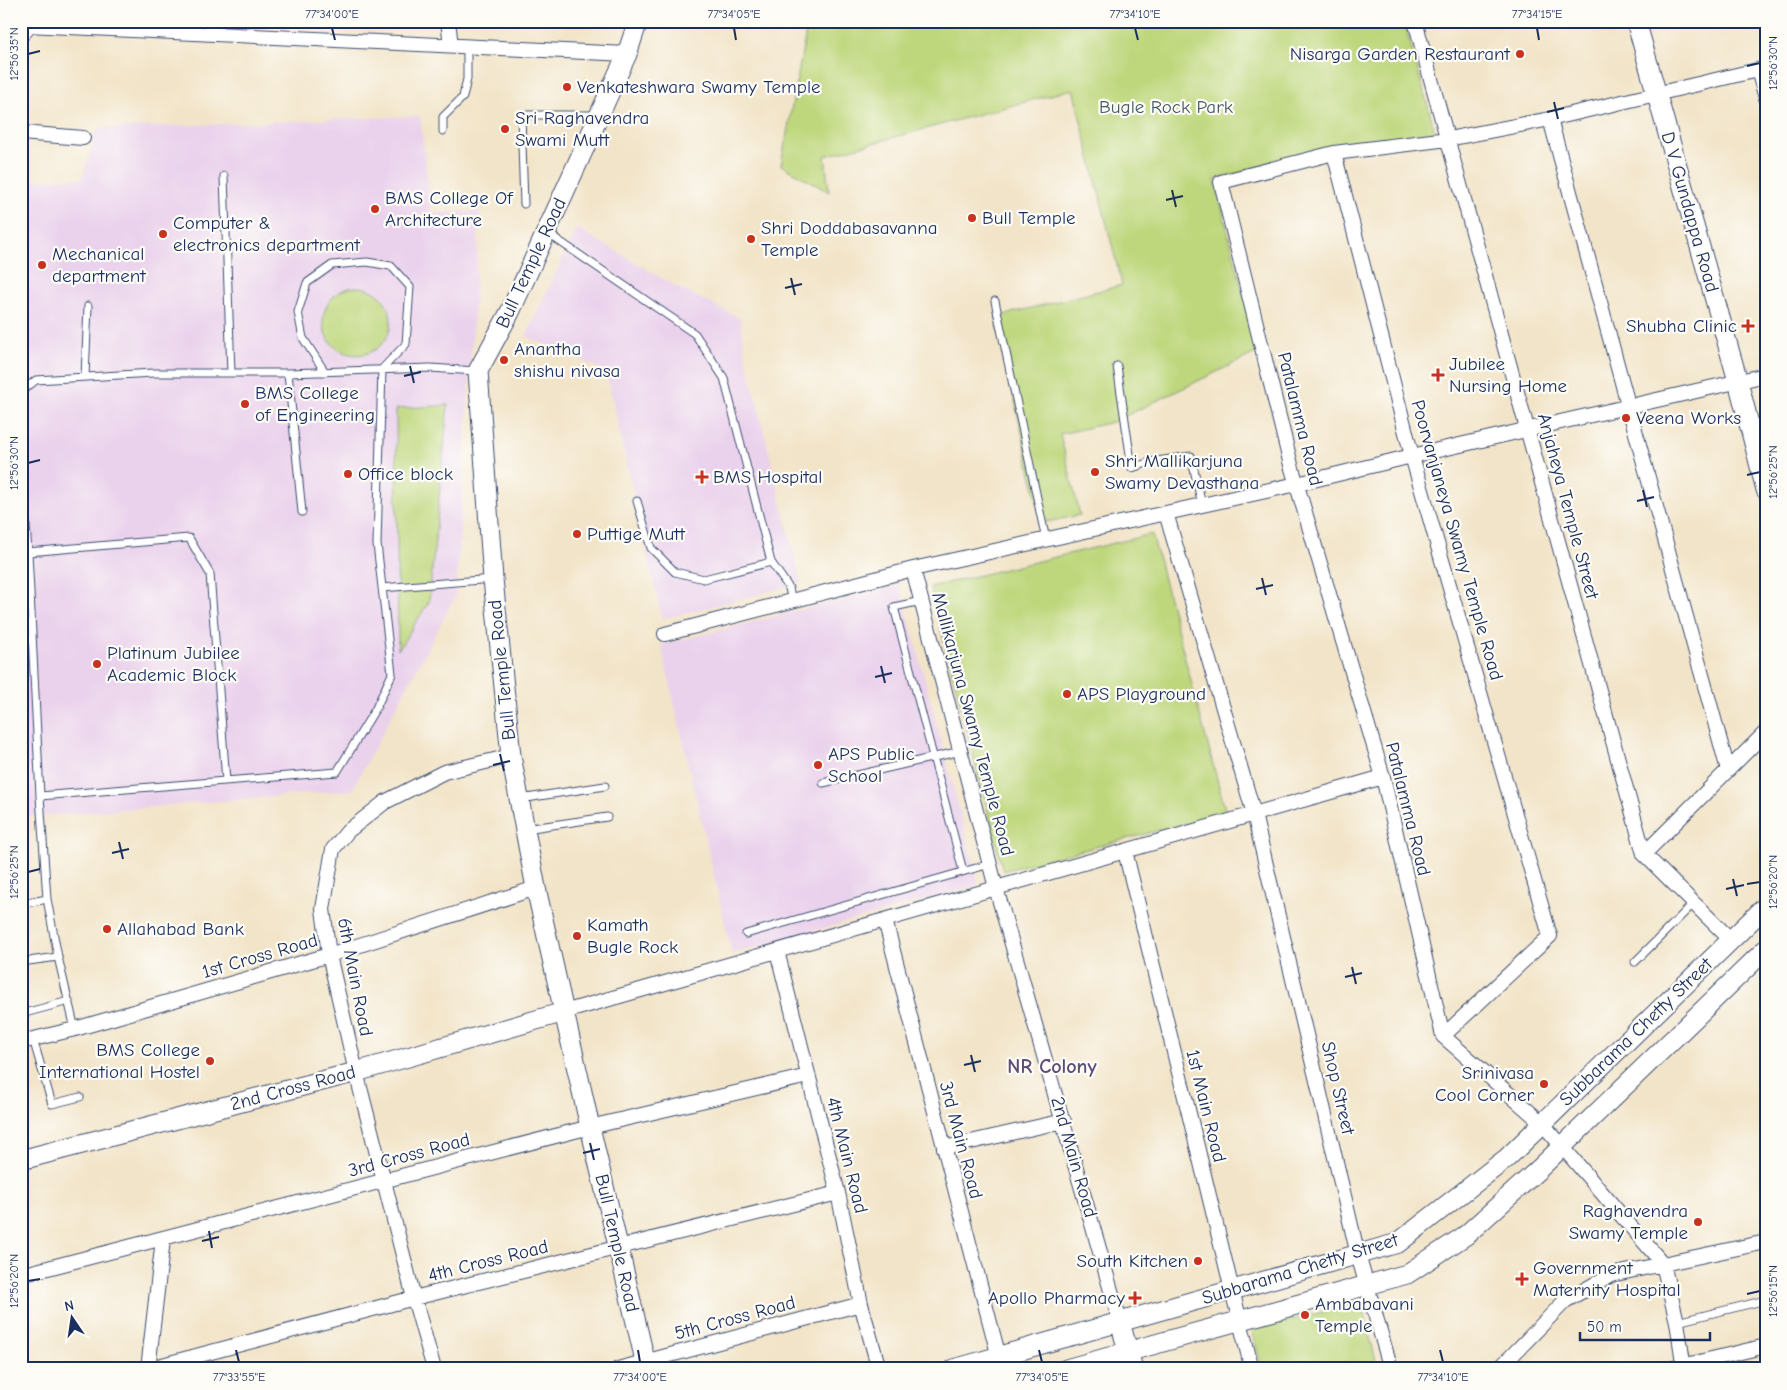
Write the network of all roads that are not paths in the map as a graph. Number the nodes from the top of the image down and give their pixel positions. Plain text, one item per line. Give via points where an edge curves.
1 (448, 21) edge
2 (638, 21) edge
3 (1416, 21) edge
4 (1636, 21) edge
5 (26, 25) edge
6 (451, 45) junction
7 (467, 46) junction
8 (627, 54) junction
9 (1762, 69) edge
10 (1656, 94) junction
11 (1766, 98) edge
12 (599, 115) junction
13 (1550, 119) junction
14 (443, 131) dead end
15 (21, 132) edge
16 (83, 138) dead end
17 (1448, 139) junction
18 (1334, 153) junction
19 (224, 176) dead end
20 (524, 204) dead end
21 (546, 232) junction
22 (994, 301) dead end
23 (88, 306) dead end
24 (1117, 366) dead end
25 (382, 369) junction
26 (478, 371) junction
27 (325, 372) junction
28 (232, 373) junction
29 (288, 373) junction
30 (1766, 375) edge
31 (85, 377) junction
32 (1738, 382) junction
33 (21, 392) edge
34 (1628, 407) junction
35 (1528, 430) junction
36 (21, 456) edge
37 (1412, 456) junction
38 (1296, 484) junction
39 (1766, 490) edge
40 (637, 501) dead end
41 (1202, 505) junction
42 (302, 512) dead end
43 (1166, 513) junction
44 (1046, 540) junction
45 (28, 552) junction
46 (771, 562) junction
47 (913, 569) junction
48 (493, 578) junction
49 (382, 588) junction
50 (921, 601) junction
51 (792, 602) junction
52 (665, 634) dead end
53 (1766, 732) edge
54 (961, 751) junction
55 (511, 756) junction
56 (933, 757) junction
57 (1728, 770) junction
58 (1383, 777) junction
59 (226, 781) junction
60 (823, 783) dead end
61 (605, 786) dead end
62 (40, 796) junction
63 (519, 800) junction
64 (1254, 814) junction
65 (607, 817) dead end
66 (525, 829) junction
67 (1125, 851) junction
68 (1644, 854) junction
69 (990, 864) junction
70 (964, 871) junction
71 (536, 888) junction
72 (996, 888) junction
73 (47, 899) junction
74 (21, 904) edge
75 (1694, 904) junction
76 (1766, 906) edge
77 (885, 920) junction
78 (746, 934) dead end
79 (1731, 940) junction
80 (1766, 949) edge
81 (777, 951) junction
82 (329, 955) junction
83 (58, 957) junction
84 (21, 962) edge
85 (1635, 962) dead end
86 (69, 1001) junction
87 (564, 1012) junction
88 (21, 1014) edge
89 (75, 1029) junction
90 (1443, 1036) junction
91 (27, 1040) edge
92 (356, 1072) junction
93 (808, 1076) junction
94 (80, 1097) dead end
95 (1064, 1121) junction
96 (1542, 1123) junction
97 (590, 1127) junction
98 (1563, 1146) junction
99 (944, 1148) junction
100 (21, 1160) edge
101 (383, 1182) junction
102 (838, 1193) junction
103 (162, 1239) junction
104 (1766, 1242) edge
105 (619, 1248) junction
106 (1358, 1255) junction
107 (1663, 1264) junction
108 (21, 1275) edge
109 (1367, 1285) junction
110 (1232, 1290) junction
111 (414, 1298) junction
112 (1766, 1300) edge
113 (861, 1304) junction
114 (1240, 1320) junction
115 (1120, 1322) junction
116 (1676, 1322) junction
117 (1766, 1346) edge
118 (1131, 1360) edge
119 (1000, 1363) edge
120 (646, 1365) edge
121 (1679, 1368) edge
122 (147, 1369) edge
123 (434, 1369) edge
124 (618, 1369) edge
125 (879, 1369) edge
126 (954, 1369) edge
127 (1066, 1369) edge
128 (1252, 1369) edge
129 (1391, 1369) edge
130 (1499, 1369) edge

1 - 6 street
2 - 8 street, Bull Temple Road
3 - 17 street, Anjaheya Temple Street
4 - 10 street, D V Gundappa Road
5 - 6 street
6 - 7 street
7 - 8 street
7 - 14 lane via 467,79 463,97 443,117
8 - 12 street, Bull Temple Road
9 - 10 street
9 - 11 street
10 - 13 street
10 - 32 street, D V Gundappa Road
12 - 20 lane via 521,114
12 - 21 street, Bull Temple Road
13 - 17 street
13 - 34 street
15 - 16 street
17 - 18 street
17 - 35 street, Anjaheya Temple Street
18 - 37 street, Poorvanjaneya Swamy Temple Road
18 - 38 street, Patalamma Road via 1221,182
19 - 28 lane
21 - 26 street, Bull Temple Road via 510,312
21 - 46 lane via 695,334 700,341 724,378
22 - 44 lane
23 - 31 lane
24 - 41 lane via 1132,468 1190,456
25 - 26 lane
25 - 27 lane
25 - 27 lane via 406,344 410,287 392,266 367,262 332,265 307,283 298,312 303,338
25 - 49 lane via 377,544
26 - 48 street, Bull Temple Road
27 - 29 lane
28 - 29 lane
28 - 31 lane
29 - 42 lane
30 - 32 street, Mallikarjuna Swamy Temple Road
31 - 33 lane via 36,380
32 - 34 street, Mallikarjuna Swamy Temple Road
32 - 39 street, D V Gundappa Road
34 - 35 street, Mallikarjuna Swamy Temple Road
34 - 57 street
35 - 37 street, Mallikarjuna Swamy Temple Road
35 - 68 street, Anjaheya Temple Street
36 - 45 lane
37 - 38 street, Mallikarjuna Swamy Temple Road
37 - 90 street, Poorvanjaneya Swamy Temple Road via 1550,936
38 - 41 street, Mallikarjuna Swamy Temple Road
38 - 58 street, Patalamma Road
40 - 46 lane via 651,548 675,572 704,579
41 - 43 street, Mallikarjuna Swamy Temple Road
43 - 44 street, Mallikarjuna Swamy Temple Road
43 - 64 street, Shop Street
44 - 47 street, Mallikarjuna Swamy Temple Road
45 - 59 lane via 189,538 210,574
45 - 62 lane
46 - 51 lane via 788,588
47 - 50 street, Mallikarjuna Swamy Temple Road
47 - 51 street, Mallikarjuna Swamy Temple Road
48 - 49 lane
48 - 55 street, Bull Temple Road
49 - 59 lane via 392,674 376,708 336,772
50 - 54 street, Mallikarjuna Swamy Temple Road
50 - 56 lane via 894,607
51 - 52 street, Mallikarjuna Swamy Temple Road
53 - 57 street
54 - 56 lane
54 - 69 street, Mallikarjuna Swamy Temple Road
55 - 63 street, Bull Temple Road
55 - 82 street, 6th Main Road via 444,772 385,802 348,830 333,849 323,909
56 - 60 lane
56 - 70 lane
57 - 68 street
58 - 64 street
58 - 90 street, Patalamma Road
59 - 62 lane
61 - 63 lane
62 - 73 lane
63 - 66 street, Bull Temple Road
64 - 67 street
64 - 106 street, Shop Street
65 - 66 lane
66 - 71 street, Bull Temple Road
67 - 72 street
67 - 110 street, 1st Main Road
68 - 75 street, Anjaheya Temple Street
69 - 70 lane
69 - 72 street, Mallikarjuna Swamy Temple Road
70 - 78 lane
71 - 82 street, 1st Cross Road
71 - 87 street, Bull Temple Road
72 - 77 street
72 - 95 street, 2nd Main Road
73 - 74 lane
73 - 83 lane
75 - 79 street, Anjaheya Temple Street
75 - 85 lane
76 - 79 street, Subbarama Chetty Street
77 - 81 street
77 - 99 street, 3rd Main Road
79 - 96 street, Subbarama Chetty Street
80 - 98 street, Subbarama Chetty Street
81 - 87 street
81 - 93 street, 4th Main Road
82 - 89 street, 1st Cross Road
82 - 92 street, 6th Main Road
83 - 84 lane
83 - 86 lane
86 - 88 lane
86 - 89 lane
87 - 92 street, 2nd Cross Road
87 - 97 street, Bull Temple Road
89 - 91 street, 1st Cross Road
90 - 96 street
91 - 94 lane via 52,1104
92 - 100 street, 2nd Cross Road
92 - 101 street, 6th Main Road
93 - 97 street, 3rd Cross Road
93 - 102 street, 4th Main Road
95 - 99 street
95 - 115 street, 2nd Main Road
96 - 98 street
96 - 106 street, Subbarama Chetty Street via 1507,1158 1398,1243
97 - 101 street, 3rd Cross Road
97 - 105 street, Bull Temple Road
98 - 107 street
98 - 109 street, Subbarama Chetty Street via 1466,1235 1407,1274
99 - 119 street, 3rd Main Road
101 - 103 street, 3rd Cross Road
101 - 111 street, 6th Main Road
102 - 105 street, 4th Cross Road
102 - 113 street, 4th Main Road
103 - 108 street, 3rd Cross Road
103 - 122 street
104 - 107 street
105 - 111 street, 4th Cross Road
105 - 120 street, Bull Temple Road
106 - 109 street, Shop Street
106 - 110 street, Subbarama Chetty Street
107 - 116 street
107 - 130 street via 1611,1275 1565,1301
109 - 114 street, Subbarama Chetty Street
109 - 129 street, Shop Street
110 - 114 street, 1st Main Road
110 - 115 street, Subbarama Chetty Street
111 - 122 street, 4th Cross Road
111 - 123 street, 6th Main Road
112 - 116 lane
113 - 120 street, 5th Cross Road
113 - 125 street, 4th Main Road
114 - 118 street, Subbarama Chetty Street
114 - 128 street, 1st Main Road
115 - 118 street, 2nd Main Road
115 - 119 street, Subbarama Chetty Street
116 - 121 street
117 - 121 street
118 - 127 street, Subbarama Chetty Street
119 - 126 street, Subbarama Chetty Street
120 - 124 street, 5th Cross Road

